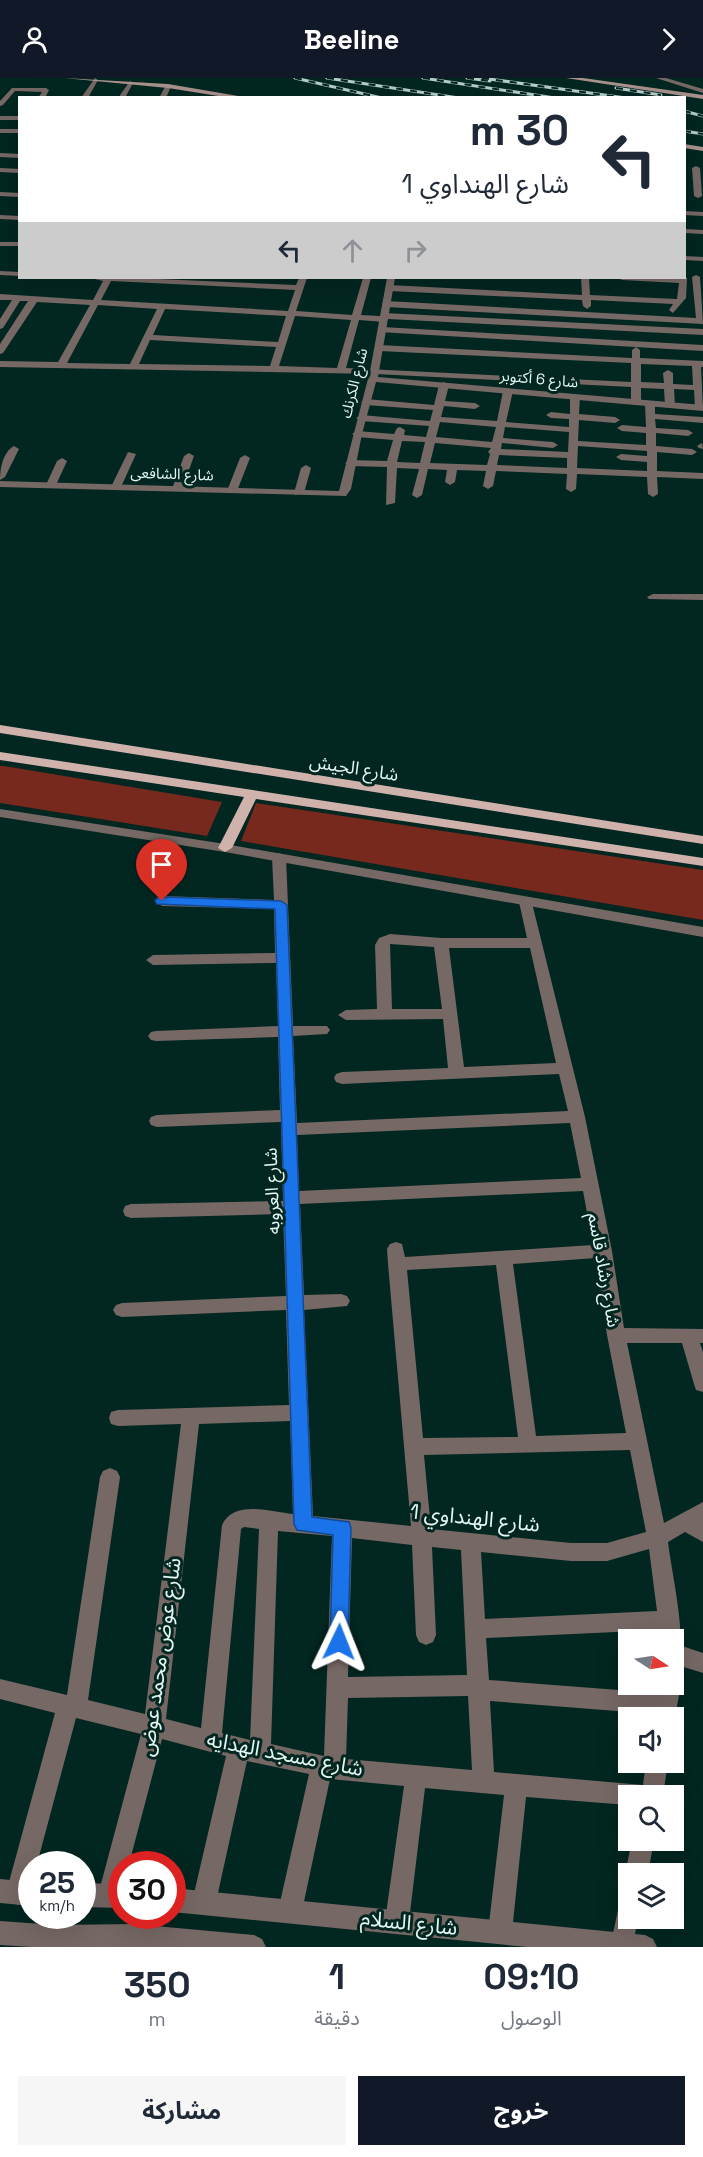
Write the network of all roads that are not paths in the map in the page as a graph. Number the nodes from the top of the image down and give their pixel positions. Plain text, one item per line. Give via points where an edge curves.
1 (67, 78) edge
2 (569, 78) edge
3 (662, 79) edge
4 (95, 80) junction
5 (703, 81) edge
6 (130, 83) junction
7 (168, 86) junction
8 (703, 91) edge
9 (42, 94) edge
10 (201, 94) edge
11 (85, 96) edge
12 (122, 96) edge
13 (163, 96) edge
14 (224, 96) edge
15 (703, 97) edge
16 (0, 104) edge
17 (10, 104) dead end
18 (0, 118) edge
19 (18, 118) edge
20 (0, 130) edge
21 (18, 131) edge
22 (686, 146) edge
23 (703, 149) edge
24 (18, 156) edge
25 (1, 157) edge
26 (696, 168) dead end
27 (0, 170) edge
28 (18, 171) edge
29 (697, 182) edge
30 (0, 194) edge
31 (18, 195) edge
32 (697, 196) edge
33 (686, 205) edge
34 (703, 206) edge
35 (686, 213) edge
36 (703, 214) edge
37 (0, 217) edge
38 (18, 218) edge
39 (686, 231) edge
40 (703, 232) edge
41 (0, 244) edge
42 (18, 244) edge
43 (700, 250) dead end
44 (686, 258) edge
45 (702, 259) edge
46 (0, 273) edge
47 (18, 274) edge
48 (700, 277) edge
49 (108, 279) edge
50 (128, 279) edge
51 (303, 279) edge
52 (367, 279) edge
53 (391, 279) edge
54 (585, 279) edge
55 (650, 279) edge
56 (683, 279) edge
57 (617, 280) edge
58 (299, 288) junction
59 (389, 288) junction
60 (483, 289) junction
61 (700, 296) edge
62 (0, 297) edge
63 (18, 298) junction
64 (586, 298) junction
65 (34, 299) junction
66 (680, 299) junction
67 (95, 303) junction
68 (386, 304) junction
69 (162, 306) junction
70 (482, 309) junction
71 (290, 314) junction
72 (587, 315) junction
73 (701, 316) edge
74 (356, 317) junction
75 (384, 317) junction
76 (410, 317) junction
77 (442, 319) junction
78 (678, 319) junction
79 (476, 321) junction
80 (504, 322) junction
81 (532, 323) junction
82 (564, 325) junction
83 (0, 326) edge
84 (605, 327) junction
85 (636, 329) junction
86 (382, 330) junction
87 (407, 332) junction
88 (440, 334) junction
89 (700, 334) edge
90 (473, 335) junction
91 (4, 337) edge
92 (147, 337) junction
93 (502, 337) junction
94 (531, 339) junction
95 (564, 340) junction
96 (605, 343) junction
97 (281, 345) junction
98 (636, 345) junction
99 (673, 346) junction
100 (379, 348) junction
101 (703, 348) edge
102 (404, 349) junction
103 (0, 351) edge
104 (437, 351) junction
105 (673, 358) dead end
106 (636, 359) junction
107 (0, 364) edge
108 (467, 364) junction
109 (699, 364) edge
110 (61, 365) junction
111 (498, 365) junction
112 (134, 367) junction
113 (527, 367) junction
114 (563, 368) junction
115 (273, 370) junction
116 (341, 370) junction
117 (605, 370) junction
118 (668, 373) dead end
119 (374, 375) junction
120 (400, 377) junction
121 (432, 379) junction
122 (444, 385) junction
123 (636, 385) junction
124 (669, 386) junction
125 (463, 387) junction
126 (701, 388) edge
127 (495, 390) junction
128 (508, 391) junction
129 (524, 392) junction
130 (562, 396) junction
131 (575, 397) junction
132 (605, 400) junction
133 (366, 402) junction
134 (636, 402) junction
135 (650, 404) junction
136 (439, 405) junction
137 (670, 405) junction
138 (702, 408) edge
139 (551, 415) dead end
140 (650, 416) junction
141 (361, 418) junction
142 (501, 420) junction
143 (703, 420) edge
144 (435, 422) junction
145 (688, 433) dead end
146 (357, 434) junction
147 (399, 434) junction
148 (617, 435) junction
149 (574, 436) junction
150 (430, 440) junction
151 (651, 445) junction
152 (495, 446) junction
153 (14, 449) dead end
154 (692, 452) dead end
155 (130, 454) dead end
156 (189, 456) dead end
157 (621, 457) dead end
158 (245, 458) dead end
159 (62, 461) dead end
160 (350, 463) junction
161 (392, 464) junction
162 (424, 465) junction
163 (453, 466) junction
164 (491, 467) junction
165 (306, 468) dead end
166 (572, 471) junction
167 (652, 474) junction
168 (703, 476) edge
169 (0, 477) edge
170 (450, 482) dead end
171 (0, 484) edge
172 (51, 485) junction
173 (488, 486) dead end
174 (116, 487) junction
175 (177, 489) junction
176 (571, 489) dead end
177 (232, 491) junction
178 (299, 493) junction
179 (342, 494) joint
180 (653, 494) dead end
181 (417, 495) dead end
182 (390, 503) dead end
183 (653, 597) dead end
184 (703, 597) edge
185 (0, 729) edge
186 (0, 756) edge
187 (252, 793) junction
188 (0, 813) edge
189 (663, 834) junction
190 (703, 840) edge
191 (225, 848) junction
192 (657, 855) junction
193 (279, 857) junction
194 (703, 862) edge
195 (162, 901) dead end
196 (526, 902) junction
197 (281, 905) junction
198 (703, 932) edge
199 (441, 943) junction
200 (536, 943) junction
201 (283, 958) junction
202 (153, 960) dead end
203 (385, 1013) junction
204 (449, 1014) junction
205 (346, 1015) dead end
206 (322, 1030) dead end
207 (285, 1031) junction
208 (156, 1036) dead end
209 (566, 1068) junction
210 (457, 1074) junction
211 (342, 1078) dead end
212 (577, 1117) junction
213 (157, 1121) dead end
214 (289, 1123) junction
215 (589, 1184) junction
216 (292, 1202) junction
217 (131, 1211) dead end
218 (603, 1251) junction
219 (504, 1258) junction
220 (341, 1300) dead end
221 (295, 1302) junction
222 (122, 1310) dead end
223 (616, 1335) junction
224 (696, 1336) edge
225 (703, 1384) edge
226 (299, 1413) junction
227 (191, 1416) junction
228 (118, 1418) dead end
229 (636, 1440) junction
230 (528, 1445) junction
231 (414, 1447) junction
232 (110, 1477) dead end
233 (703, 1511) edge
234 (269, 1520) junction
235 (684, 1521) junction
236 (303, 1524) junction
237 (342, 1528) junction
238 (703, 1533) edge
239 (422, 1537) junction
240 (657, 1538) junction
241 (471, 1542) junction
242 (476, 1629) junction
243 (670, 1629) edge
244 (618, 1630) edge
245 (426, 1635) dead end
246 (684, 1657) edge
247 (703, 1663) edge
248 (338, 1688) junction
249 (479, 1688) junction
250 (0, 1689) edge
251 (667, 1702) edge
252 (72, 1707) junction
253 (154, 1727) junction
254 (210, 1741) junction
255 (250, 1750) junction
256 (328, 1767) junction
257 (416, 1775) junction
258 (483, 1780) junction
259 (516, 1783) junction
260 (618, 1793) edge
261 (126, 1851) edge
262 (17, 1893) edge
263 (186, 1901) edge
264 (204, 1902) junction
265 (290, 1911) junction
266 (397, 1921) junction
267 (624, 1929) edge
268 (500, 1932) junction
269 (4, 1938) edge
270 (186, 1944) edge
271 (621, 1945) junction
272 (254, 1947) edge
273 (645, 1947) edge

1 - 4 main road
2 - 15 main road
3 - 5 street
3 - 8 street
4 - 6 main road
4 - 11 street
6 - 7 main road
6 - 12 street
7 - 10 main road
7 - 13 street
9 - 16 street via 11,90
10 - 14 main road
16 - 17 street
18 - 19 street
20 - 21 street
22 - 23 main road
24 - 25 street
26 - 29 street
27 - 28 street
29 - 32 street
30 - 31 street
33 - 34 street
35 - 36 street
37 - 38 street
39 - 40 street
41 - 42 street
43 - 45 street
44 - 45 street
46 - 47 street
48 - 61 street
49 - 67 street
50 - 58 street
51 - 58 street
52 - 74 street
53 - 59 street, شارع الكرنك
54 - 64 street
55 - 57 street
56 - 66 street
58 - 71 street
59 - 60 street
59 - 68 street, شارع الكرنك
60 - 64 street
60 - 70 street
61 - 66 street
61 - 73 street
62 - 63 street
63 - 65 street
63 - 83 street
64 - 66 street
64 - 72 street
65 - 67 street
65 - 91 street
66 - 78 street via 673,310
67 - 69 street
67 - 110 street
68 - 70 street
68 - 75 street, شارع الكرنك
69 - 71 street
69 - 92 street
70 - 72 street
71 - 74 street
71 - 97 street
72 - 78 street
73 - 78 street
74 - 75 street
74 - 116 street
75 - 76 street
75 - 86 street, شارع الكرنك
76 - 77 street
76 - 87 street
77 - 79 street
77 - 88 street
78 - 89 street
79 - 80 street
79 - 90 street
80 - 81 street
80 - 93 street
81 - 82 street
81 - 94 street
82 - 84 street
82 - 95 street
84 - 85 street
84 - 96 street
85 - 89 street
85 - 98 street
86 - 87 street
86 - 100 street, شارع الكرنك
87 - 88 street
87 - 102 street
88 - 90 street
88 - 104 street
90 - 93 street
90 - 108 street
91 - 103 street
92 - 97 street
92 - 112 street
93 - 94 street
93 - 111 street
94 - 95 street
94 - 113 street
95 - 96 street
95 - 114 street
96 - 98 street
96 - 117 street
97 - 115 street
98 - 99 street
98 - 106 street
99 - 101 street
99 - 105 street
100 - 102 street
100 - 119 street, شارع الكرنك
102 - 104 street
102 - 120 street
104 - 108 street
104 - 121 street
106 - 109 street
106 - 117 street
106 - 123 street
107 - 110 street, شارع 6 أكتوبر
108 - 111 street
108 - 111 street
108 - 121 street
108 - 125 street
109 - 126 street
110 - 112 street, شارع 6 أكتوبر
111 - 113 street
111 - 113 street
111 - 127 street
112 - 115 street, شارع 6 أكتوبر
113 - 114 street
113 - 114 street
113 - 129 street
114 - 117 street
114 - 117 street
114 - 130 street
115 - 116 street, شارع 6 أكتوبر
116 - 119 street, شارع 6 أكتوبر
117 - 123 street
117 - 132 street
118 - 124 street
119 - 120 street, شارع 6 أكتوبر
119 - 133 street, شارع الكرنك
120 - 121 street, شارع 6 أكتوبر
121 - 122 street, شارع 6 أكتوبر
122 - 125 street, شارع 6 أكتوبر
122 - 136 street
123 - 124 street
123 - 134 street
124 - 126 street
124 - 137 street
125 - 127 street, شارع 6 أكتوبر
126 - 138 street
127 - 128 street, شارع 6 أكتوبر
128 - 129 street, شارع 6 أكتوبر
128 - 142 street
129 - 130 street, شارع 6 أكتوبر
130 - 131 street, شارع 6 أكتوبر
131 - 132 street, شارع 6 أكتوبر
131 - 149 street
132 - 134 street, شارع 6 أكتوبر
133 - 136 street
133 - 141 street, شارع الكرنك
134 - 135 street, شارع 6 أكتوبر
135 - 137 street, شارع 6 أكتوبر
135 - 140 street
136 - 142 street via 474,409
136 - 144 street
137 - 138 street, شارع 6 أكتوبر
139 - 149 street
140 - 143 street
140 - 151 street
141 - 144 street
141 - 146 street, شارع الكرنك
142 - 144 street
142 - 149 street
142 - 152 street
144 - 150 street
145 - 151 street
146 - 147 street
146 - 160 street, شارع الكرنك
147 - 150 street
147 - 161 street
148 - 149 street
148 - 149 street
148 - 151 street
148 - 151 street
149 - 152 street
149 - 166 street
150 - 152 street
150 - 162 street
151 - 154 street
151 - 157 street
151 - 167 street
152 - 164 street
153 - 169 street
155 - 174 street
156 - 175 street
158 - 177 street
159 - 172 street
160 - 161 street
160 - 179 street, شارع الكرنك
161 - 162 street
161 - 182 street
162 - 163 street
162 - 181 street
163 - 164 street
163 - 170 street
164 - 166 street
164 - 173 street
165 - 178 street
166 - 167 street
166 - 176 street
167 - 168 street
167 - 180 street
171 - 172 street, شارع الشافعى
172 - 174 street, شارع الشافعى
174 - 175 street, شارع الشافعى
175 - 177 street, شارع الشافعى
177 - 178 street, شارع الشافعى
178 - 179 street, شارع الشافعى
183 - 184 street
185 - 189 main road, شارع الجيش
186 - 187 main road
187 - 191 main road
187 - 192 main road
188 - 191 street
189 - 190 main road, شارع الجيش
189 - 192 main road
191 - 193 street
192 - 194 main road
193 - 196 street
193 - 197 street, شارع العروبه
195 - 197 street
196 - 198 street
196 - 200 street, شارع رشاد قاسم
197 - 201 street, شارع العروبه
199 - 200 street
199 - 203 street via 384,941
199 - 204 street
200 - 209 street, شارع رشاد قاسم
201 - 202 street
201 - 207 street, شارع العروبه
203 - 204 street
203 - 205 street
204 - 210 street
206 - 207 street
207 - 208 street
207 - 214 street, شارع العروبه
209 - 210 street
209 - 212 street, شارع رشاد قاسم
210 - 211 street
212 - 214 street
212 - 215 street, شارع رشاد قاسم
213 - 214 street
214 - 216 street, شارع العروبه
215 - 216 street
215 - 218 street, شارع رشاد قاسم
216 - 217 street
216 - 221 street, شارع العروبه
218 - 219 street
218 - 223 street, شارع رشاد قاسم
219 - 230 street
219 - 231 street via 397,1257
220 - 221 street
221 - 222 street
221 - 226 street, شارع العروبه
223 - 224 street
223 - 229 street, شارع رشاد قاسم
224 - 225 street
226 - 227 street
226 - 236 street, شارع العروبه
227 - 228 street
227 - 253 street, شارع عوض محمد عوض
229 - 230 street
229 - 240 street, شارع رشاد قاسم
230 - 231 street
231 - 239 street
232 - 252 street
233 - 235 street, شارع الهنداوي 1
234 - 236 street, شارع الهنداوي 1
234 - 254 street, شارع الهنداوي 1 via 245,1518 235,1521 231,1529
234 - 255 street
235 - 238 street
235 - 240 street, شارع الهنداوي 1
236 - 237 street, شارع الهنداوي 1
237 - 239 street, شارع الهنداوي 1
237 - 248 street
239 - 241 street, شارع الهنداوي 1
239 - 245 street
240 - 241 street, شارع الهنداوي 1 via 607,1552
240 - 243 street, شارع رشاد قاسم
241 - 242 street
242 - 244 street
242 - 249 street
246 - 247 street
248 - 249 street
248 - 256 street
249 - 251 street
249 - 258 street
250 - 252 street, شارع مسجد الهدايه
252 - 253 street, شارع مسجد الهدايه
252 - 262 street
253 - 254 street, شارع مسجد الهدايه
253 - 261 street, شارع عوض محمد عوض
254 - 255 street, شارع مسجد الهدايه
255 - 256 street, شارع مسجد الهدايه
255 - 264 street
256 - 257 street, شارع مسجد الهدايه
256 - 265 street
257 - 258 street, شارع مسجد الهدايه
257 - 266 street
258 - 259 street, شارع مسجد الهدايه
259 - 260 street, شارع مسجد الهدايه
259 - 268 street
263 - 264 street, شارع السلام
264 - 265 street, شارع السلام
265 - 266 street, شارع السلام
266 - 268 street, شارع السلام
267 - 271 street
268 - 271 street, شارع السلام
269 - 270 street via 133,1936
270 - 272 street
271 - 273 street, شارع السلام

